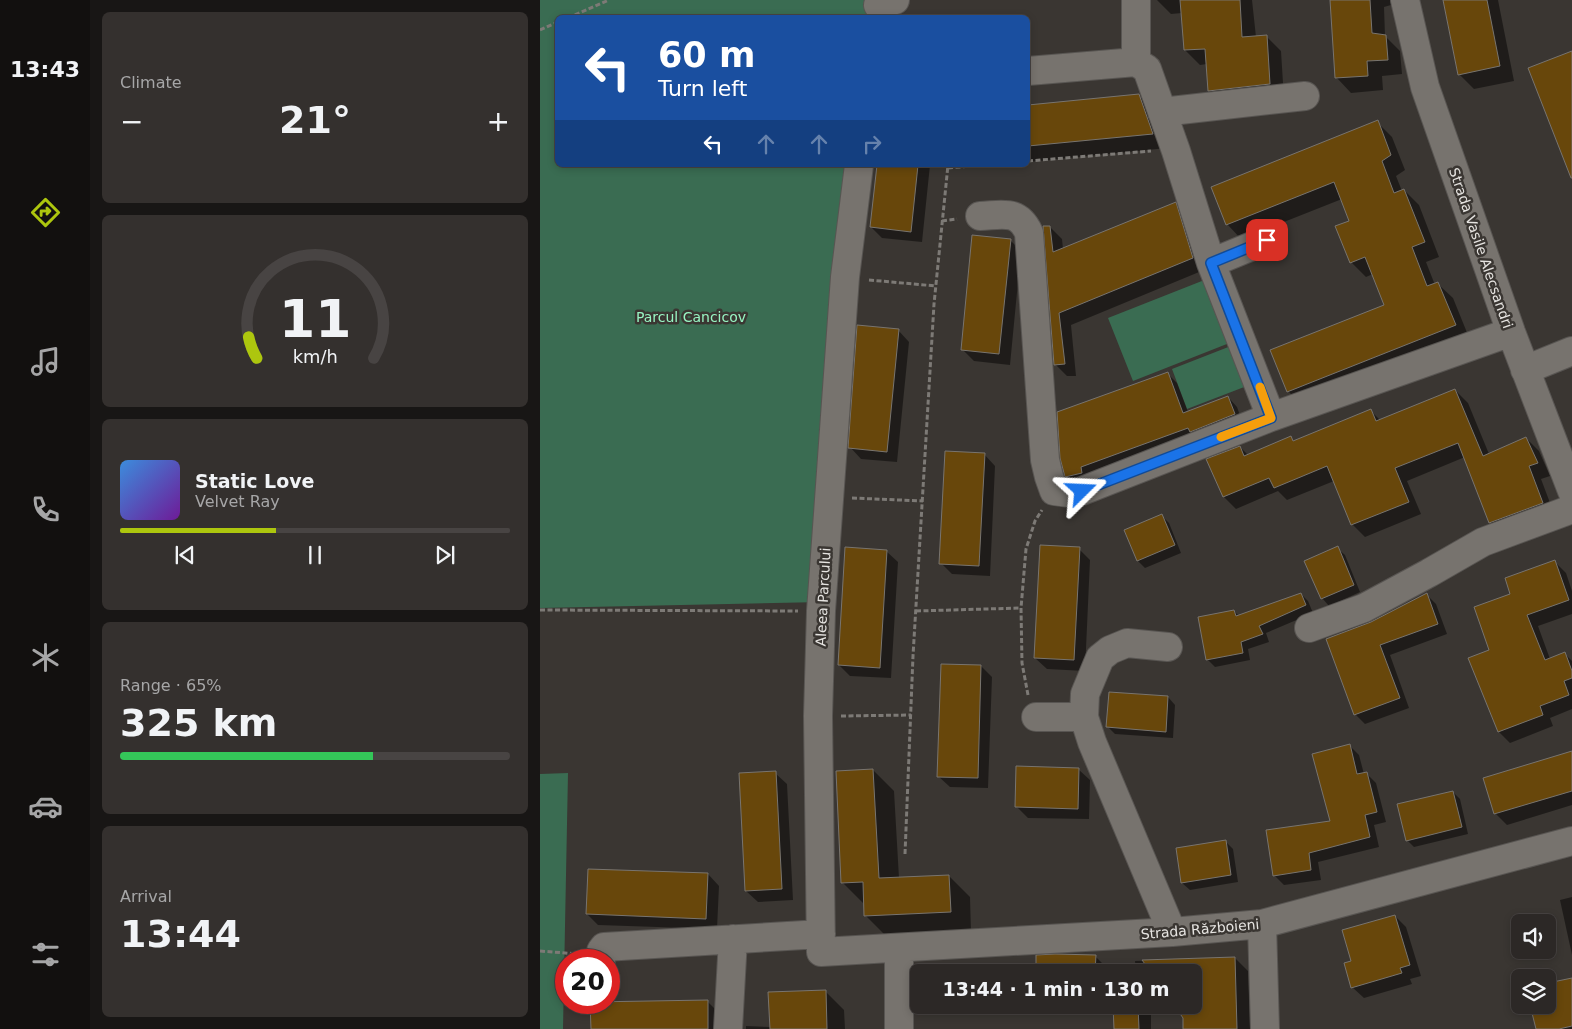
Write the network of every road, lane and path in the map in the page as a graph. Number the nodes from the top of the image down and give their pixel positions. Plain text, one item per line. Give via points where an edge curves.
1 (609, 0) edge
2 (1136, 0) edge
3 (1405, 0) edge
4 (575, 15) edge
5 (555, 23) edge
6 (540, 30) edge
7 (1136, 62) junction
8 (1030, 71) edge
9 (1305, 96) dead end
10 (1162, 112) junction
11 (1176, 151) junction
12 (1030, 161) edge
13 (859, 167) edge
14 (948, 167) edge
15 (980, 216) dead end
16 (1267, 240) dead end
17 (1211, 263) junction
18 (845, 277) junction
19 (936, 286) junction
20 (1510, 332) junction
21 (1572, 351) edge
22 (1525, 370) junction
23 (1271, 418) junction
24 (1054, 491) junction
25 (1572, 492) edge
26 (829, 497) junction
27 (923, 501) junction
28 (1572, 509) edge
29 (1021, 608) junction
30 (540, 610) edge
31 (821, 611) junction
32 (916, 611) junction
33 (1309, 628) dead end
34 (1168, 647) dead end
35 (911, 715) junction
36 (818, 716) junction
37 (1036, 717) joint
38 (1084, 717) junction
39 (1572, 841) edge
40 (905, 854) dead end
41 (1262, 924) junction
42 (1172, 932) junction
43 (821, 943) junction
44 (732, 948) junction
45 (899, 948) junction
46 (602, 949) edge
47 (540, 951) edge
48 (555, 953) edge
49 (728, 1029) edge
50 (899, 1029) edge
51 (1265, 1029) edge

1 - 4 path
2 - 7 street
3 - 20 street, Strada Vasile Alecsandri via 1426,87
5 - 6 path
7 - 8 street
7 - 10 street via 1147,69
9 - 10 street
10 - 11 street
11 - 12 path via 1168,149
11 - 17 street
13 - 18 street, Aleea Parcului
14 - 19 path
15 - 24 street via 1011,215 1025,224 1029,233 1045,460
16 - 17 street
17 - 23 street
18 - 19 path
18 - 26 street, Aleea Parcului
19 - 27 path
20 - 22 street, Strada Vasile Alecsandri
20 - 23 street
21 - 22 street
22 - 25 street, Strada Vasile Alecsandri
23 - 24 street via 1082,491
24 - 29 path via 1036,521 1026,549
26 - 27 path
26 - 31 street, Aleea Parcului
27 - 32 path
28 - 33 street via 1483,542 1364,608
29 - 32 path
29 - 37 path via 1022,663
30 - 31 path
31 - 36 street, Aleea Parcului
32 - 35 path
34 - 38 street via 1127,643 1100,658 1086,694
35 - 36 path
35 - 40 path
36 - 43 street, Aleea Parcului
37 - 38 street
38 - 42 street
39 - 41 street, Strada Războieni
41 - 42 street, Strada Războieni
41 - 51 street
42 - 45 street, Strada Războieni
43 - 44 street
43 - 45 street
44 - 46 street
44 - 49 street
45 - 50 street
47 - 48 path

